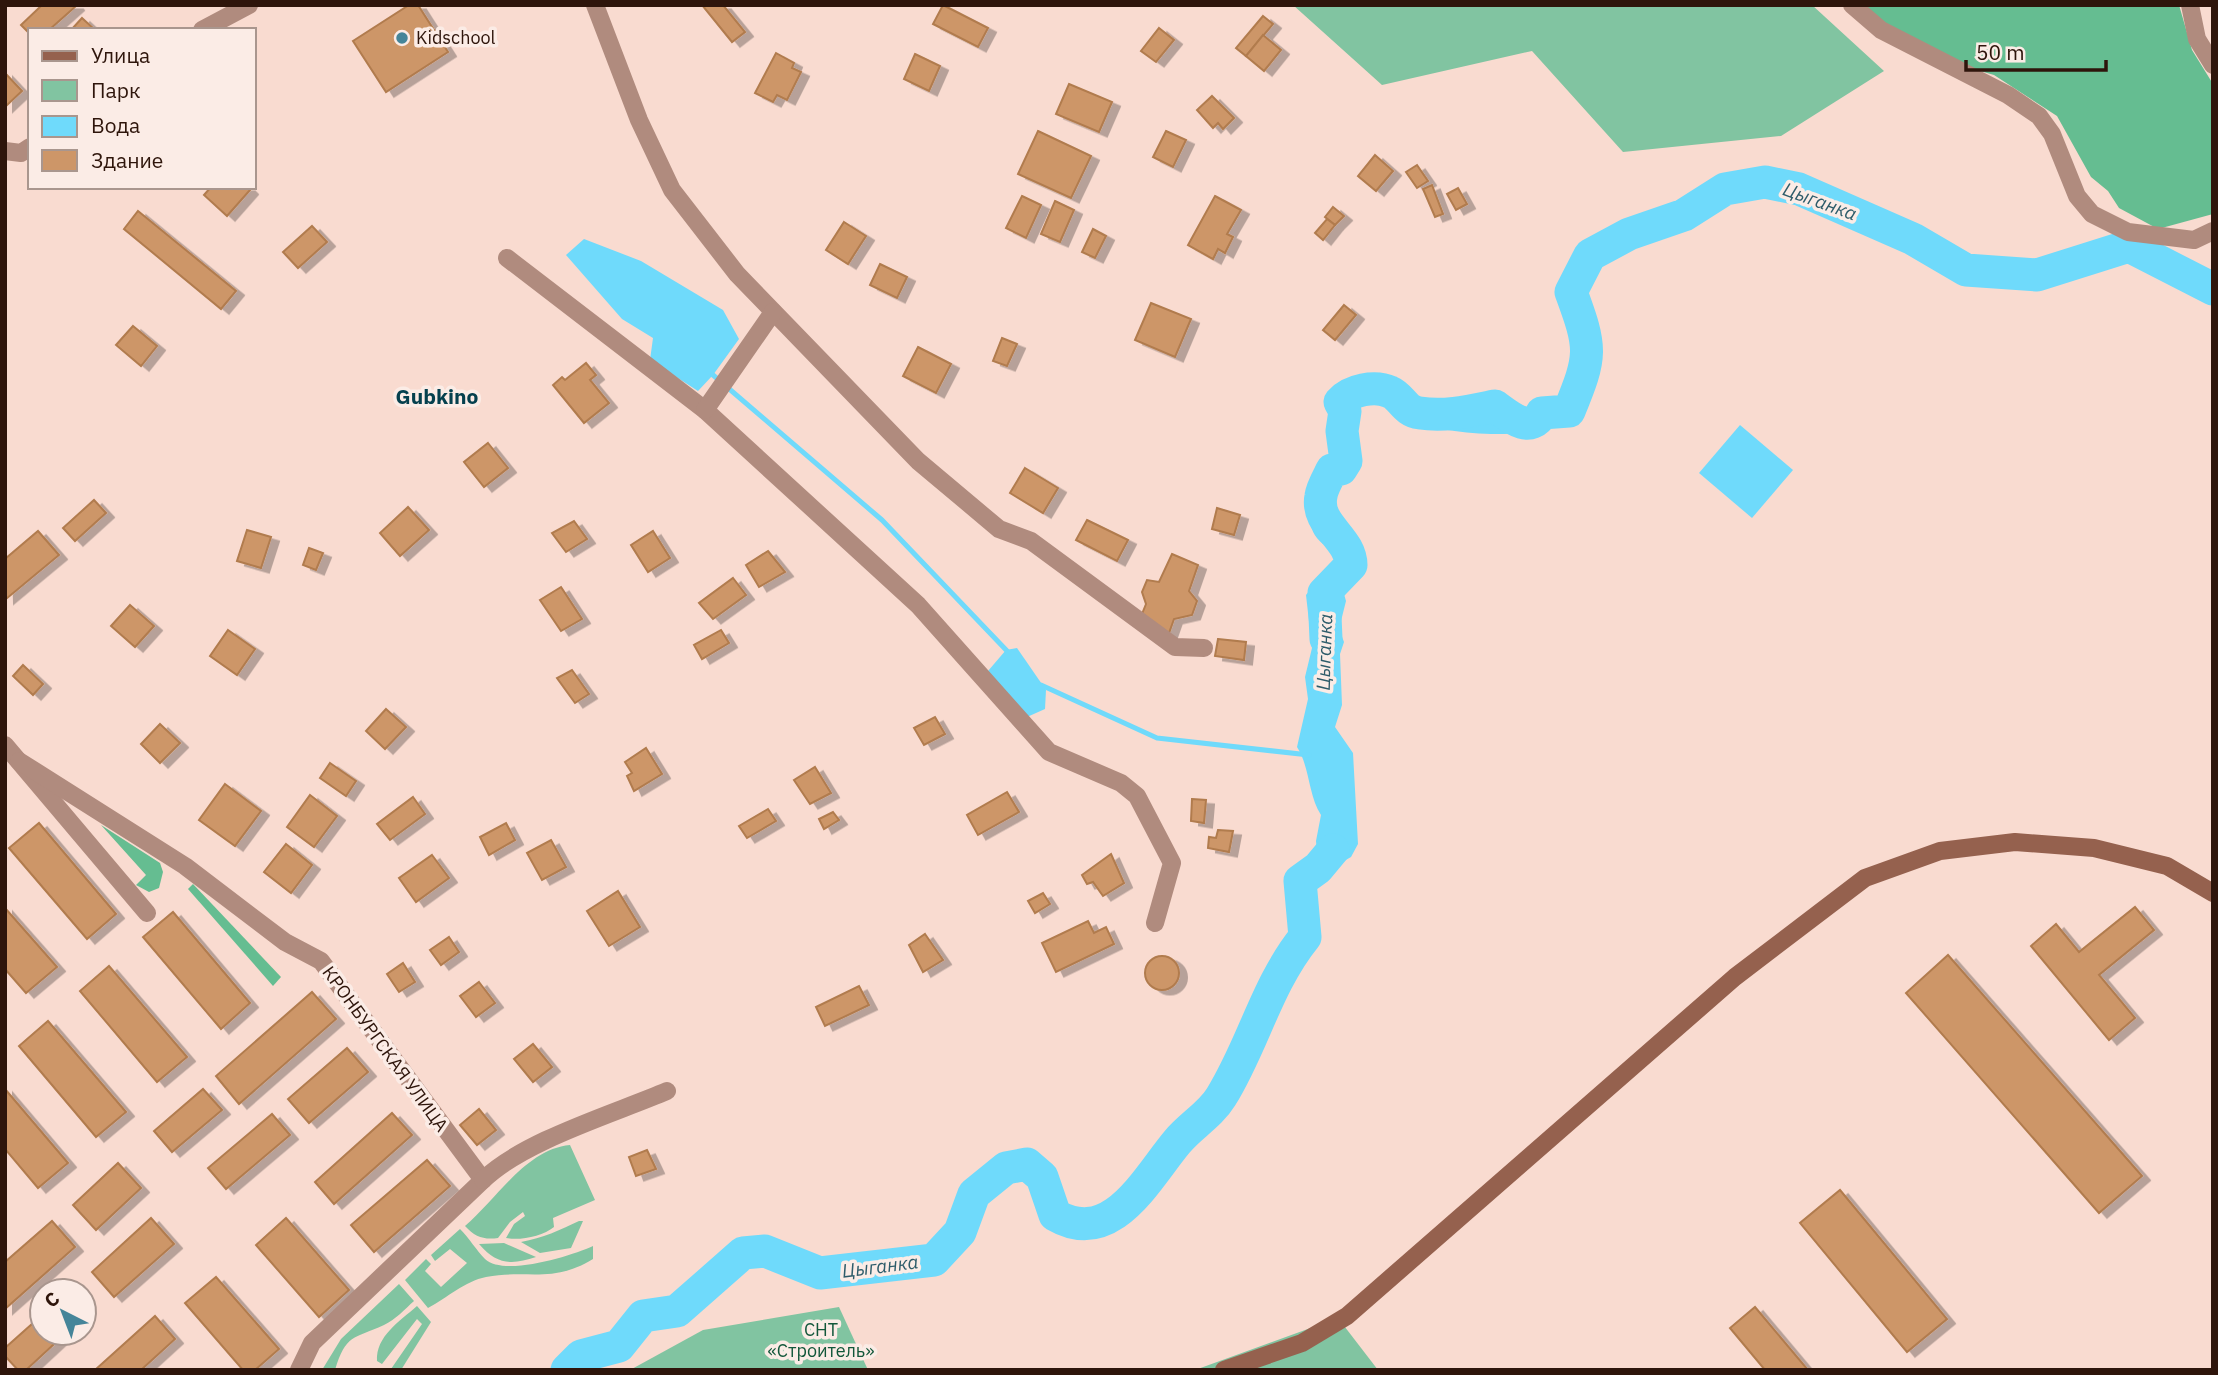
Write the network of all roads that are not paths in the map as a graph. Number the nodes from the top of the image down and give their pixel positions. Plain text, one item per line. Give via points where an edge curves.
1 (248, 5) edge
2 (595, 5) edge
3 (1852, 5) edge
4 (2190, 5) edge
5 (206, 28) edge
6 (2213, 65) edge
7 (28, 148) edge
8 (5, 151) edge
9 (2213, 230) edge
10 (507, 258) dead end
11 (773, 313) junction
12 (705, 410) junction
13 (1204, 648) dead end
14 (5, 746) edge
15 (19, 761) junction
16 (2213, 893) edge
17 (147, 913) dead end
18 (1155, 923) dead end
19 (667, 1091) dead end
20 (483, 1180) junction
21 (299, 1370) edge
22 (1224, 1370) edge

1 - 5 street
2 - 11 street via 639,120 672,190
3 - 9 street via 1881,30 2008,95 2039,116 2052,134 2077,197 2092,214 2128,232 2194,240
4 - 6 street via 2197,39
7 - 8 street via 21,153
10 - 12 street
11 - 12 street
11 - 13 street via 918,461 999,529 1031,541 1175,648
12 - 18 street via 918,605 1049,752 1121,783 1137,796 1172,863
14 - 15 street, КРОНБУРГСКАЯ УЛИЦА
15 - 17 street, КРОНБУРГСКАЯ УЛИЦА
15 - 20 street, КРОНБУРГСКАЯ УЛИЦА via 184,866 285,942 321,961
16 - 22 street via 2167,866 2106,851 2015,842 1940,851 1865,878 1735,977 1347,1316 1302,1343
19 - 20 street via 538,1145 497,1166
20 - 21 street via 312,1343

